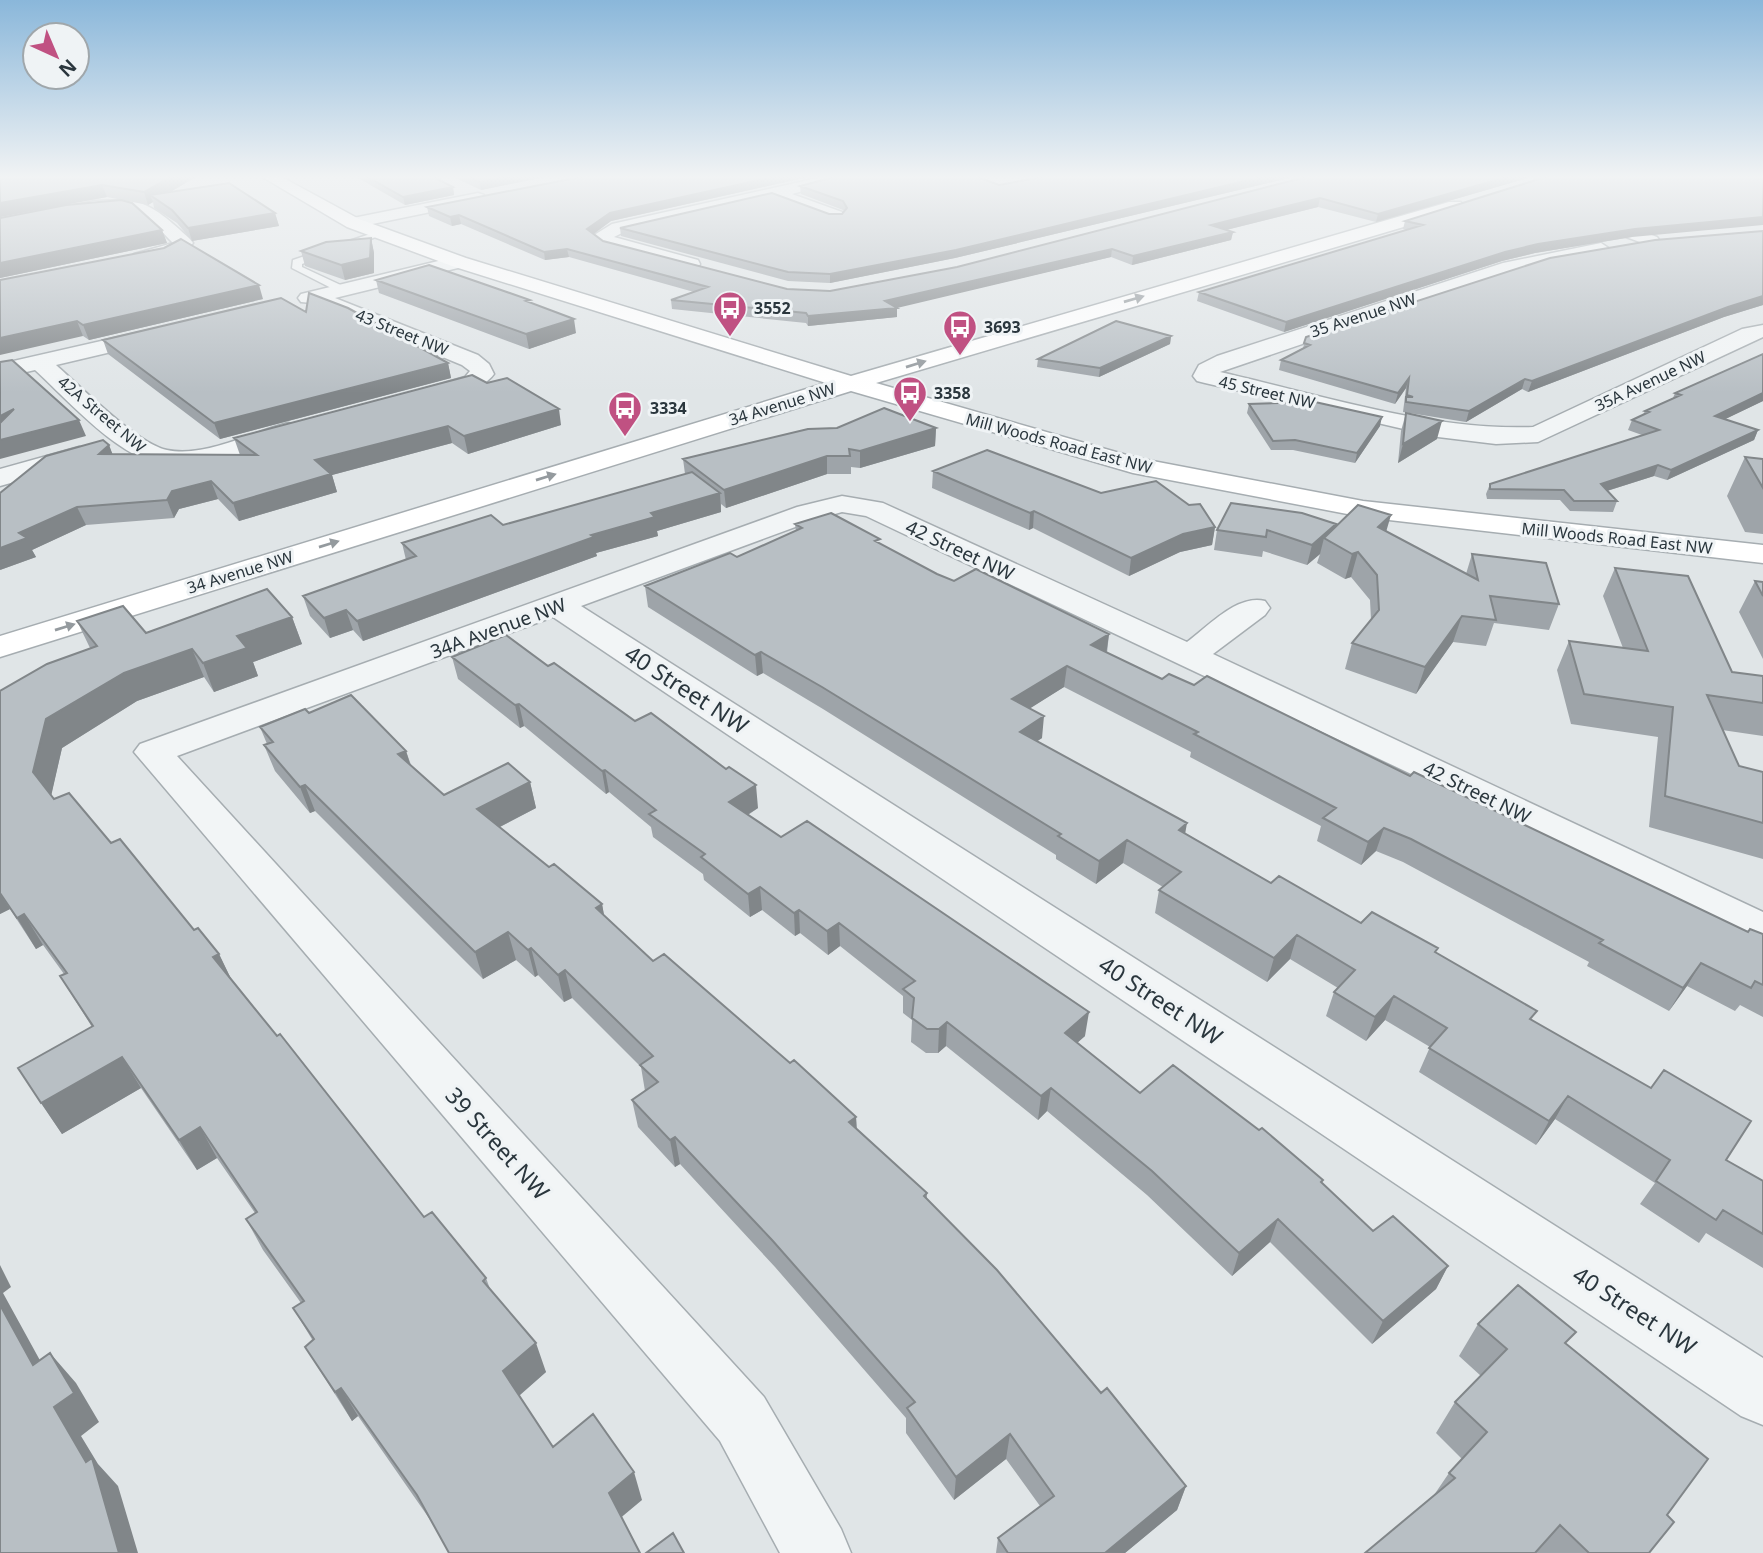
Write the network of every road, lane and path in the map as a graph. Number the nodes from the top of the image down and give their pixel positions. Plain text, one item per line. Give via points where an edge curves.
1 (182, 247) edge
2 (340, 247) edge
3 (417, 247) edge
4 (632, 247) edge
5 (1271, 247) edge
6 (1301, 247) edge
7 (1616, 247) edge
8 (459, 262) junction
9 (116, 263) edge
10 (712, 270) edge
11 (343, 290) junction
12 (315, 297) junction
13 (289, 303) edge
14 (171, 331) edge
15 (1763, 331) edge
16 (40, 362) junction
17 (0, 371) edge
18 (816, 373) junction
19 (1205, 376) joint
20 (851, 383) junction
21 (403, 401) edge
22 (310, 426) edge
23 (1538, 434) joint
24 (131, 441) junction
25 (0, 478) edge
26 (842, 504) joint
27 (1763, 554) edge
28 (559, 606) junction
29 (1254, 608) dead end
30 (0, 621) edge
31 (0, 647) edge
32 (1188, 657) junction
33 (153, 752) joint
34 (1763, 931) edge
35 (1763, 1394) edge
36 (817, 1553) edge

1 - 9 street
2 - 11 lane via 297,262 296,268
3 - 8 main road, Mill Woods Road East NW
4 - 10 street
5 -> 18 main road, 34 Avenue NW
20 -> 6 main road, 34 Avenue NW
7 - 19 street, 35 Avenue NW via 1510,267 1225,360
8 - 11 street
8 - 18 main road, Mill Woods Road East NW
11 - 12 street
12 - 13 street
12 - 21 street, 43 Street NW via 470,360 481,369 482,374 464,385
14 - 16 street
15 - 23 street, 35A Avenue NW
16 - 17 street
16 - 24 street, 42A Street NW
18 - 20 main road, Mill Woods Road East NW
18 - 30 main road, 34 Avenue NW
19 - 23 street, 45 Street NW via 1438,429 1496,436
20 - 27 main road, Mill Woods Road East NW via 1083,452 1226,485 1408,515
31 -> 20 main road, 34 Avenue NW
22 - 24 street, 42A Street NW via 204,454 167,458 146,452
24 - 25 street
26 - 28 street, 34A Avenue NW
26 - 32 street, 42 Street NW via 873,509
28 - 33 street, 34A Avenue NW
28 - 35 street, 40 Street NW
29 - 32 street
32 - 34 street, 42 Street NW via 1438,772
33 - 36 street, 39 Street NW via 742,1419

